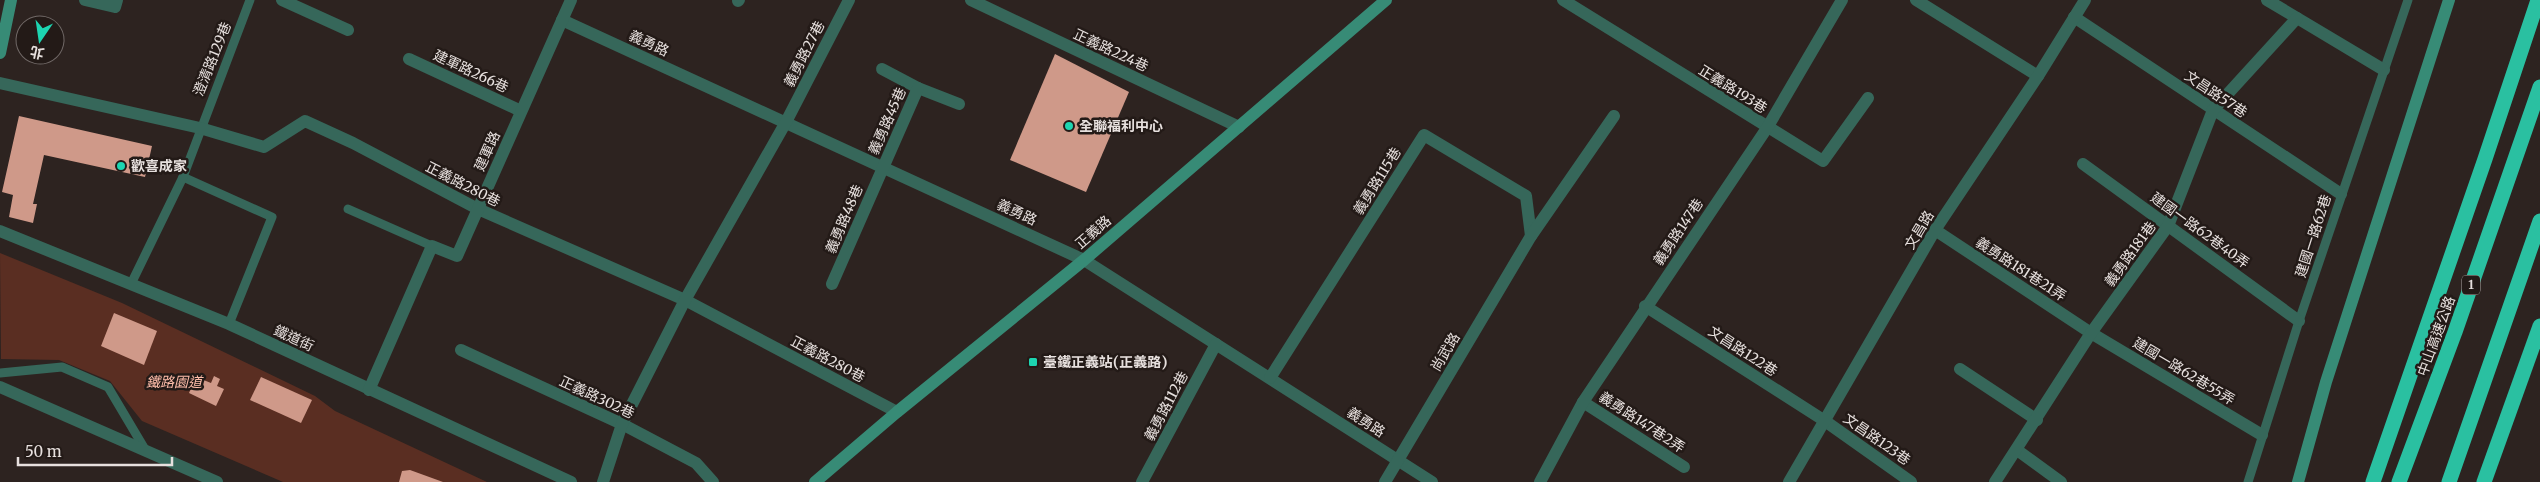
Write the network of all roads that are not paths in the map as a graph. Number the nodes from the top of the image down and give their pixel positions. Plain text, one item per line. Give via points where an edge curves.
1 (11, 0) edge
2 (85, 0) edge
3 (117, 0) edge
4 (250, 0) edge
5 (282, 0) edge
6 (571, 0) edge
7 (849, 0) edge
8 (971, 0) edge
9 (1386, 0) edge
10 (1563, 0) edge
11 (1842, 0) edge
12 (1916, 0) edge
13 (2085, 0) edge
14 (2267, 0) edge
15 (2408, 0) edge
16 (2449, 0) edge
17 (2538, 0) edge
18 (2074, 17) junction
19 (2297, 18) junction
20 (562, 20) junction
21 (348, 30) dead end
22 (0, 46) edge
23 (0, 53) edge
24 (409, 59) dead end
25 (882, 69) dead end
26 (2384, 70) junction
27 (2038, 76) junction
28 (0, 83) edge
29 (2540, 87) edge
30 (918, 88) junction
31 (1868, 98) dead end
32 (960, 104) dead end
33 (2213, 110) junction
34 (521, 111) junction
35 (1614, 116) dead end
36 (786, 122) junction
37 (1239, 127) junction
38 (200, 128) junction
39 (1767, 128) junction
40 (2083, 164) dead end
41 (884, 166) junction
42 (183, 177) junction
43 (2341, 194) junction
44 (348, 209) dead end
45 (478, 209) junction
46 (2540, 221) edge
47 (2168, 226) junction
48 (1935, 230) junction
49 (0, 231) edge
50 (1531, 236) junction
51 (432, 246) junction
52 (1084, 260) junction
53 (132, 284) junction
54 (832, 284) dead end
55 (684, 300) junction
56 (1645, 306) junction
57 (2299, 321) junction
58 (229, 324) junction
59 (2540, 326) edge
60 (2091, 333) junction
61 (1216, 344) junction
62 (461, 350) dead end
63 (1960, 369) dead end
64 (0, 373) edge
65 (1270, 378) junction
66 (0, 387) edge
67 (370, 390) junction
68 (1583, 402) junction
69 (896, 412) junction
70 (2037, 420) junction
71 (1825, 421) junction
72 (622, 424) junction
73 (2262, 435) junction
74 (2017, 450) junction
75 (146, 451) junction
76 (1398, 460) junction
77 (1684, 467) dead end
78 (217, 482) edge
79 (571, 482) edge
80 (603, 482) edge
81 (713, 482) edge
82 (815, 482) edge
83 (1142, 482) edge
84 (1385, 482) edge
85 (1432, 482) edge
86 (1540, 482) edge
87 (1790, 482) edge
88 (1911, 482) edge
89 (1996, 482) edge
90 (2061, 482) edge
91 (2248, 482) edge
92 (2298, 482) edge
93 (2373, 482) edge
94 (2399, 482) edge
95 (2448, 482) edge
96 (2484, 482) edge

1 - 22 street
1 - 23 street
2 - 3 street via 114,7
4 - 38 lane, 澄清路129巷
5 - 21 street
6 - 20 street, 建軍路
7 - 36 street, 義勇路27巷
8 - 37 street, 正義路224巷
9 - 37 street, 正義路
10 - 39 street, 正義路193巷
11 - 39 street, 義勇路147巷
12 - 27 street
13 - 18 street, 文昌路
14 - 19 street
15 - 26 lane, 建國一路62巷
16 - 92 street via 2332,364
17 - 93 highway
18 - 27 street, 文昌路
18 - 33 street, 文昌路57巷
19 - 26 street
19 - 33 street, 義勇路181巷
20 - 34 street, 建軍路
20 - 36 street, 義勇路
24 - 34 street, 建軍路266巷
25 - 30 street, 義勇路45巷
26 - 43 lane, 建國一路62巷
27 - 48 street, 文昌路
28 - 38 street, 正義路280巷
29 - 94 highway, 中山高速公路 / 1
30 - 32 street, 義勇路45巷
30 - 41 street, 義勇路45巷
31 - 39 street, 正義路193巷 via 1823,162
33 - 43 street, 文昌路57巷
33 - 47 street, 義勇路181巷
34 - 45 street, 建軍路
35 - 50 street, 尚武路
36 - 41 street, 義勇路
36 - 55 street, 義勇路27巷
37 - 52 street, 正義路
38 - 42 lane, 澄清路129巷
38 - 45 street, 正義路280巷 via 264,147 305,121
39 - 56 street, 義勇路147巷
40 - 47 street, 建國一路62巷40弄
41 - 52 street, 義勇路
41 - 54 street, 義勇路48巷
42 - 53 lane, 澄清路129巷
42 - 58 lane via 272,218
43 - 57 lane, 建國一路62巷
44 - 51 lane
45 - 51 street, 建軍路 via 457,256
45 - 55 street, 正義路280巷
46 - 95 highway
47 - 57 street, 建國一路62巷40弄
47 - 60 street, 義勇路181巷
48 - 60 street, 義勇路181巷21弄
48 - 71 street, 文昌路
49 - 53 street, 鐵道街
50 - 65 street, 義勇路115巷 via 1526,196 1424,135
50 - 76 street, 尚武路
51 - 67 street
52 - 61 street, 義勇路
52 - 69 street, 正義路
53 - 58 street, 鐵道街
55 - 69 street, 正義路280巷
55 - 72 street, 義勇路27巷
56 - 68 street, 義勇路147巷
56 - 71 street, 文昌路122巷
57 - 73 lane, 建國一路62巷
58 - 67 street, 鐵道街
59 - 96 highway
60 - 70 street, 義勇路181巷
60 - 73 street, 建國一路62巷55弄
61 - 65 street, 義勇路
61 - 83 street, 義勇路112巷
62 - 72 street, 正義路302巷
63 - 70 street
64 - 75 lane via 62,367 108,387
65 - 76 street, 義勇路
66 - 75 street
67 - 79 street, 鐵道街
68 - 77 street, 義勇路147巷2弄
68 - 86 street, 義勇路147巷
69 - 82 street, 正義路
70 - 74 street, 義勇路181巷
71 - 87 street, 文昌路
71 - 88 street, 文昌路123巷
72 - 80 street, 義勇路27巷
72 - 81 street, 正義路302巷 via 696,463
73 - 91 lane, 建國一路62巷
74 - 89 street, 義勇路181巷
74 - 90 street
75 - 78 street
76 - 84 street, 尚武路
76 - 85 street, 義勇路

